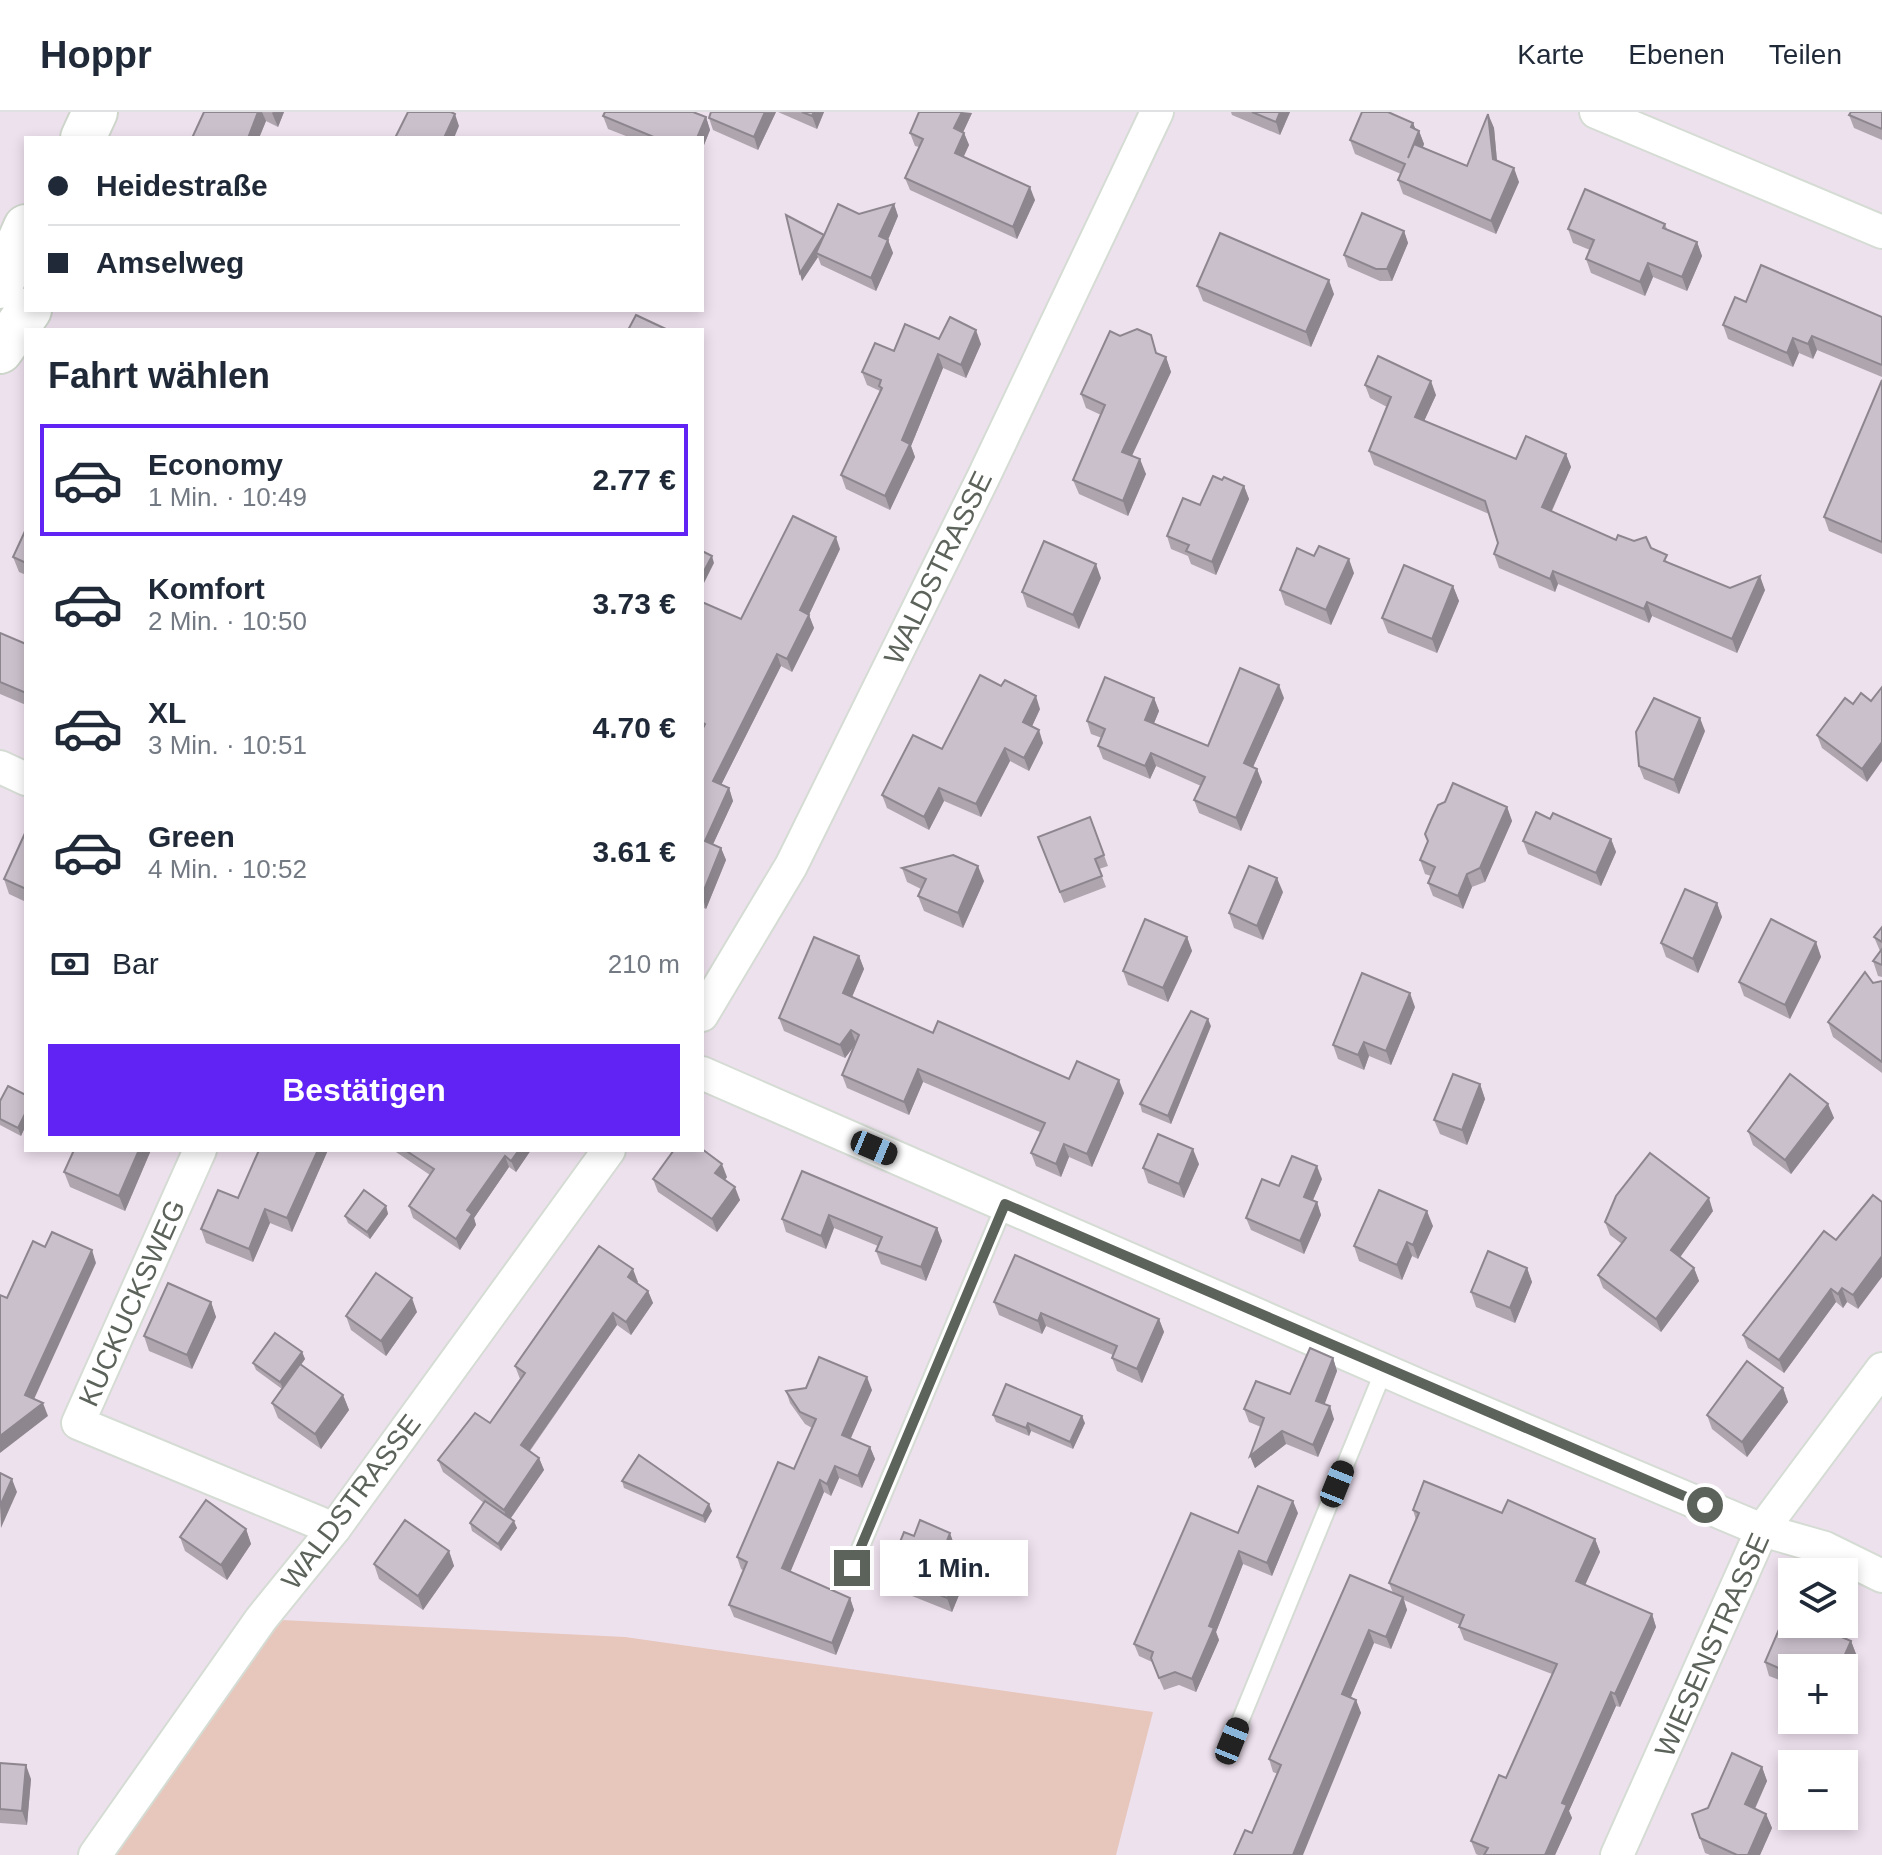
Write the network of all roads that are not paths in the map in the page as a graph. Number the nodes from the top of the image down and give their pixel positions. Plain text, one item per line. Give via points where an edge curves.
1 (95, 112) edge
2 (1157, 112) edge
3 (1596, 112) edge
4 (84, 136) edge
5 (24, 232) edge
6 (1882, 232) edge
7 (0, 286) edge
8 (28, 312) edge
9 (0, 351) edge
10 (0, 767) edge
11 (24, 778) edge
12 (704, 1012) edge
13 (704, 1074) edge
14 (199, 1152) edge
15 (608, 1152) edge
16 (1005, 1204) junction
17 (1882, 1369) edge
18 (1384, 1370) junction
19 (334, 1529) junction
20 (1762, 1530) junction
21 (852, 1568) dead end
22 (1882, 1576) edge
23 (1232, 1741) dead end
24 (95, 1855) edge
25 (1617, 1855) edge

1 - 4 main road
2 - 12 street, WALDSTRASSE via 791,866
3 - 6 street
5 - 7 main road
8 - 9 main road
10 - 11 street
13 - 16 street
14 - 19 street, KUCKUCKSWEG via 78,1423
15 - 19 street, WALDSTRASSE
16 - 18 street
16 - 21 lane
17 - 20 street, WIESENSTRASSE
18 - 20 street
18 - 23 lane
19 - 24 street, WALDSTRASSE via 261,1619
20 - 22 street via 1825,1548
20 - 25 street, WIESENSTRASSE

